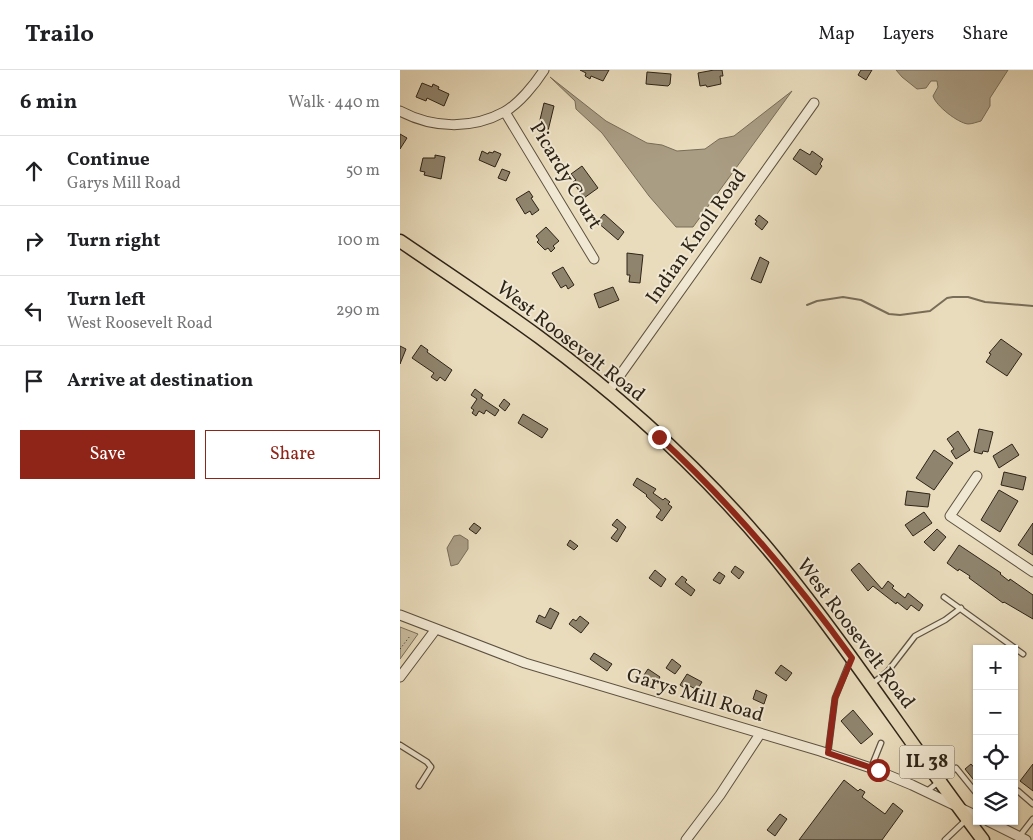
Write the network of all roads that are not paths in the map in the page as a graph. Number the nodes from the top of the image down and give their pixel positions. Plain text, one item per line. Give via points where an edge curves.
1 (544, 70) edge
2 (814, 103) dead end
3 (400, 110) edge
4 (506, 112) junction
5 (400, 241) edge
6 (594, 259) dead end
7 (608, 392) junction
8 (977, 476) dead end
9 (1033, 572) edge
10 (944, 597) dead end
11 (961, 608) junction
12 (400, 615) edge
13 (436, 629) junction
14 (1023, 654) dead end
15 (852, 658) junction
16 (400, 678) edge
17 (871, 684) junction
18 (760, 734) junction
19 (881, 743) dead end
20 (400, 744) edge
21 (828, 753) junction
22 (871, 768) junction
23 (940, 781) junction
24 (419, 786) dead end
25 (973, 789) edge
26 (1018, 791) dead end
27 (926, 792) junction
28 (1033, 804) edge
29 (957, 806) junction
30 (972, 818) edge
31 (1033, 819) edge
32 (996, 825) edge
33 (1022, 838) edge
34 (686, 840) edge
35 (945, 840) edge
36 (983, 840) edge

1 - 4 street
2 - 7 street, Indian Knoll Road
3 - 4 street via 426,122 451,125 468,124
4 - 6 street, Picardy Court
5 - 7 main road, West Roosevelt Road / IL 38 via 541,338
7 - 15 main road, West Roosevelt Road / IL 38 via 678,455 738,516 776,559
8 - 9 street via 950,516
10 - 11 lane
11 - 14 lane
11 - 17 lane via 916,636 888,671
12 - 13 street, Garys Mill Road
13 - 16 street
13 - 18 street, Garys Mill Road via 525,664
15 - 17 main road, West Roosevelt Road / IL 38
15 - 21 lane via 835,698
17 - 23 main road, West Roosevelt Road / IL 38
18 - 21 street, Garys Mill Road
18 - 34 street
19 - 22 lane
20 - 24 lane via 431,767
21 - 22 street, Garys Mill Road
22 - 27 street, Garys Mill Road
23 - 25 lane via 956,768
23 - 27 lane
23 - 29 main road, West Roosevelt Road / IL 38
26 - 28 lane
27 - 29 street, Garys Mill Road
29 - 30 main road, West Roosevelt Road / IL 38
30 - 35 lane
30 - 36 main road, West Roosevelt Road / IL 38
31 - 33 lane
32 - 33 street

